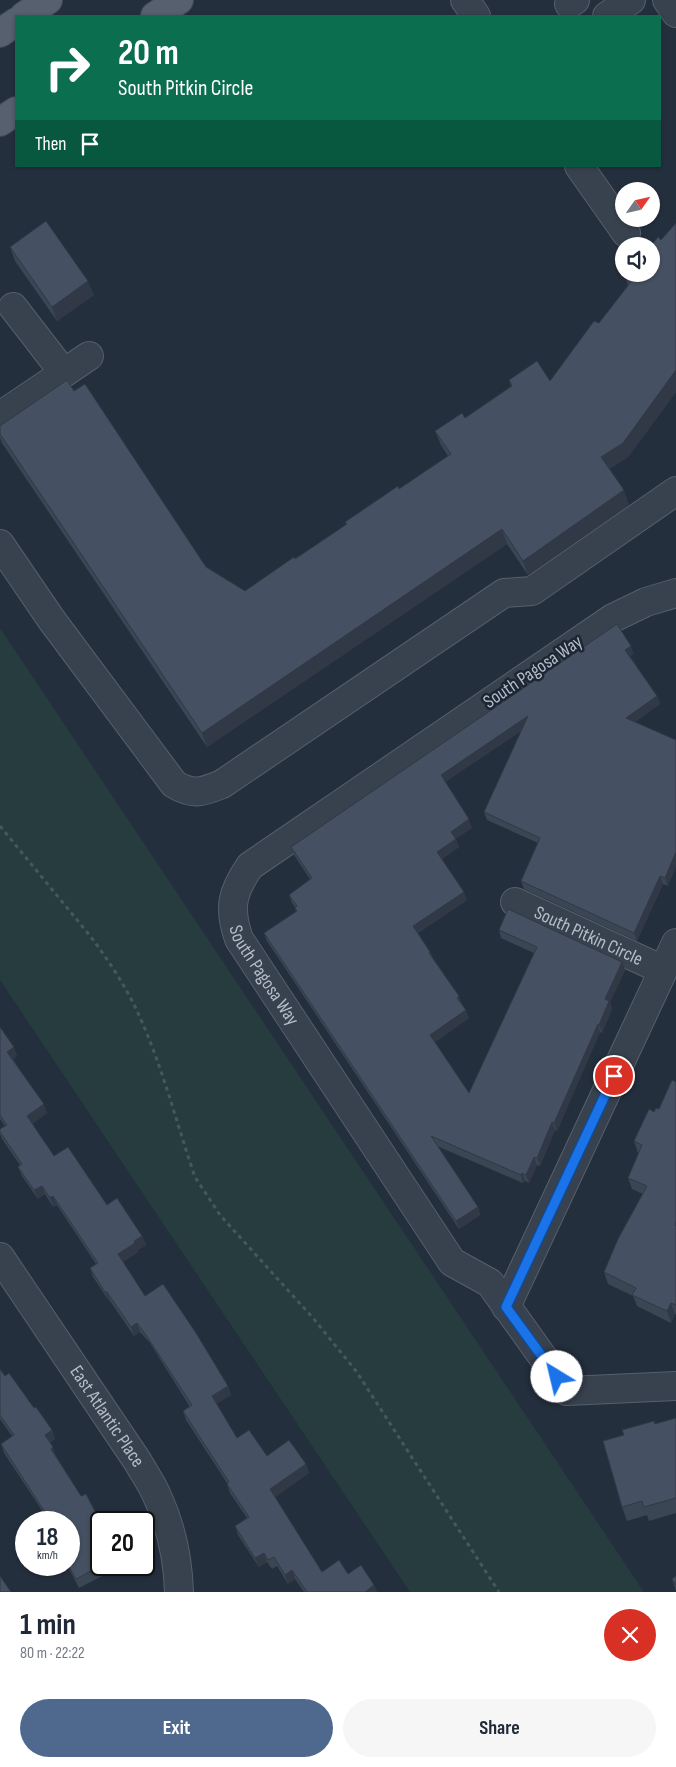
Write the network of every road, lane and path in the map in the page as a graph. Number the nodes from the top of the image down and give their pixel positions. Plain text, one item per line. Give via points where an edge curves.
1 (48, 0) edge
2 (179, 0) edge
3 (465, 0) edge
4 (631, 0) edge
5 (667, 0) edge
6 (676, 13) edge
7 (26, 15) edge
8 (156, 15) edge
9 (475, 15) edge
10 (608, 15) edge
11 (15, 23) edge
12 (0, 33) edge
13 (15, 112) edge
14 (0, 122) edge
15 (579, 167) edge
16 (626, 233) dead end
17 (12, 307) dead end
18 (89, 356) dead end
19 (64, 373) junction
20 (0, 416) edge
21 (676, 490) edge
22 (0, 544) edge
23 (676, 593) edge
24 (0, 826) edge
25 (515, 902) dead end
26 (676, 943) edge
27 (663, 970) junction
28 (0, 1257) edge
29 (506, 1307) junction
30 (676, 1386) edge
31 (179, 1592) edge
32 (499, 1592) edge

1 - 7 main road
2 - 8 main road
3 - 9 street
4 - 10 street
5 - 6 street
11 - 12 main road
13 - 14 main road
15 - 16 street
17 - 19 street
18 - 19 street
19 - 20 street
21 - 22 street via 532,590 504,594 222,784 203,792 186,791 174,784 51,619
23 - 29 street, South Pagosa Way via 646,602 613,618 250,866 239,882 233,901 232,921 239,939 452,1262 490,1283
24 - 32 path via 91,937 136,1009 155,1055 195,1177 207,1196 356,1371
25 - 27 street, South Pitkin Circle
26 - 27 street, South Pitkin Circle
27 - 29 street, South Pitkin Circle
28 - 31 street, East Atlantic Place via 138,1462 157,1496 171,1533
29 - 30 street, South Pagosa Way via 567,1391

